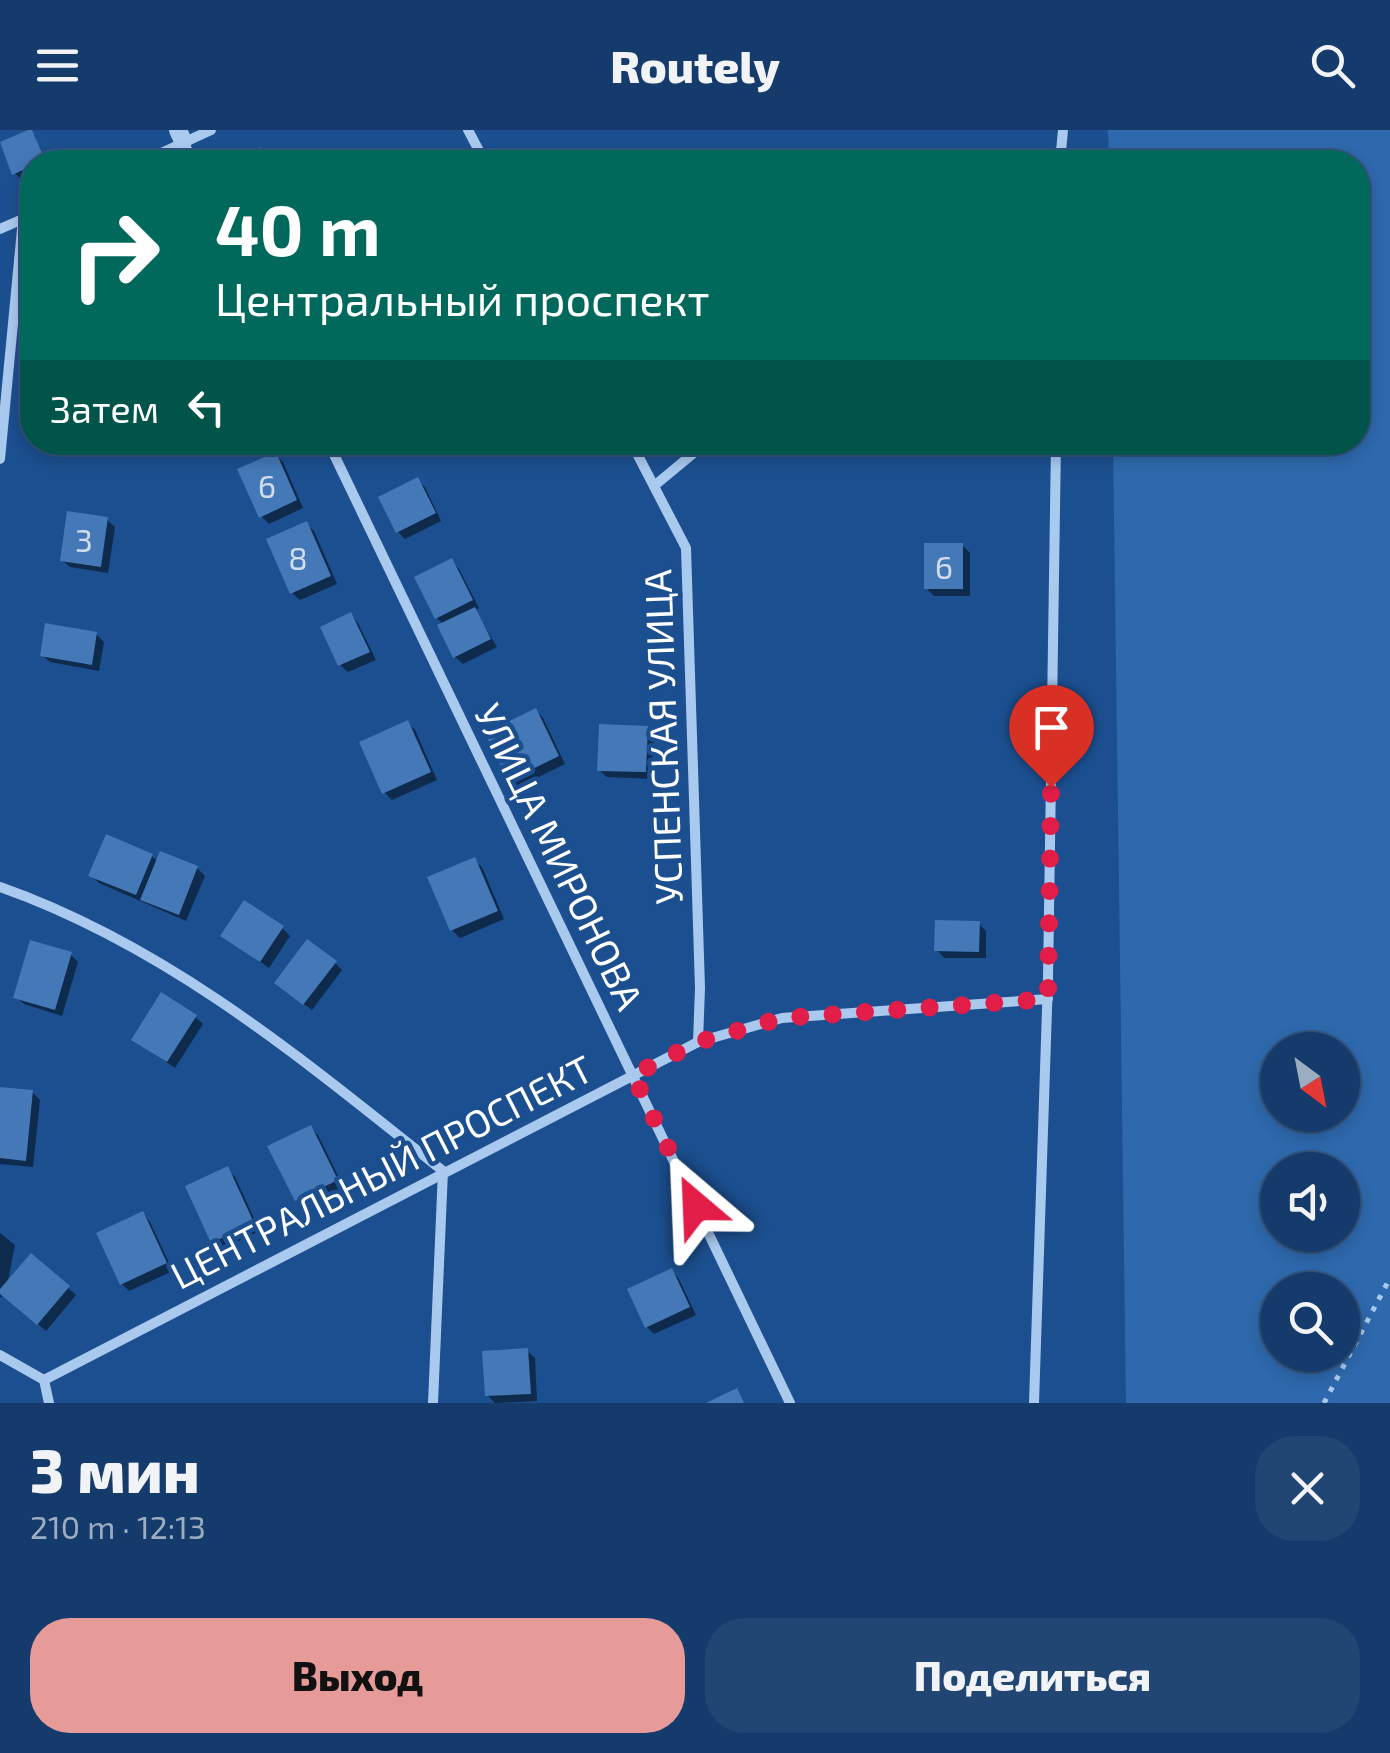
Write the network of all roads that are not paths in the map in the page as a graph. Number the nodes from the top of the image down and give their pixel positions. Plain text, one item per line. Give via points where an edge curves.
1 (212, 130) edge
2 (181, 136) edge
3 (160, 150) edge
4 (20, 286) edge
5 (334, 455) edge
6 (638, 455) edge
7 (691, 455) edge
8 (1056, 455) edge
9 (0, 459) edge
10 (654, 486) junction
11 (0, 887) edge
12 (1048, 999) junction
13 (698, 1042) junction
14 (633, 1075) junction
15 (443, 1171) junction
16 (0, 1355) edge
17 (44, 1380) junction
18 (50, 1403) edge
19 (433, 1403) edge
20 (790, 1403) edge
21 (1034, 1403) edge

1 - 2 street
2 - 3 street
4 - 9 street
5 - 14 street, УЛИЦА МИРОНОВА
6 - 10 street, УСПЕНСКАЯ УЛИЦА
7 - 10 street
8 - 12 street
10 - 13 street, УСПЕНСКАЯ УЛИЦА via 686,548
11 - 15 street via 142,950 292,1051
12 - 13 street, ЦЕНТРАЛЬНЫЙ ПРОСПЕКТ via 782,1018
12 - 21 street
13 - 14 street, ЦЕНТРАЛЬНЫЙ ПРОСПЕКТ
14 - 15 street, ЦЕНТРАЛЬНЫЙ ПРОСПЕКТ
14 - 20 street, УЛИЦА МИРОНОВА
15 - 17 street, ЦЕНТРАЛЬНЫЙ ПРОСПЕКТ
15 - 19 street
16 - 17 street
17 - 18 street

